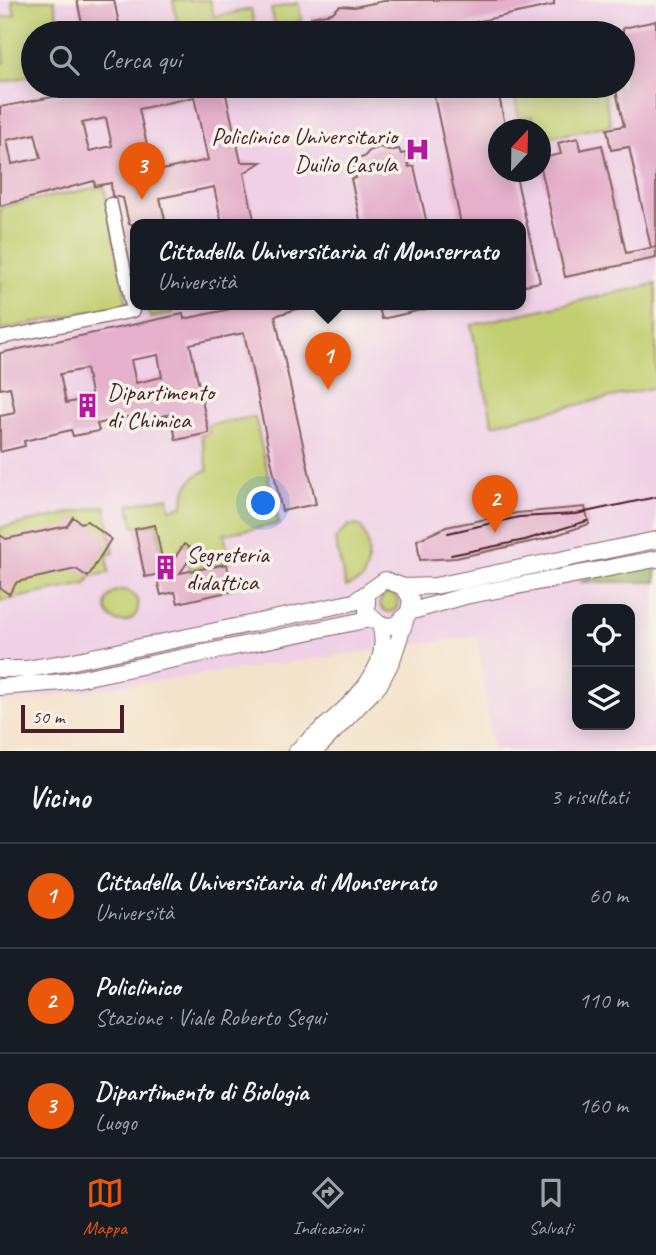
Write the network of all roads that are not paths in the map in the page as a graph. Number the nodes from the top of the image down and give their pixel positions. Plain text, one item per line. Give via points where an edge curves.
1 (111, 204) dead end
2 (130, 296) edge
3 (133, 310) edge
4 (0, 338) edge
5 (656, 540) edge
6 (656, 559) edge
7 (404, 587) junction
8 (367, 593) junction
9 (408, 615) junction
10 (375, 622) junction
11 (0, 669) edge
12 (0, 687) edge
13 (297, 751) edge
14 (315, 751) edge

1 - 2 street
3 - 4 street
5 - 7 street via 435,586
6 - 9 street via 465,596
7 - 8 street via 385,580
7 - 9 street via 411,599
8 - 10 street via 365,607
8 - 11 street via 354,602 64,663
9 - 10 street via 394,626
9 - 14 street via 379,685
10 - 12 street via 63,682
10 - 13 street via 384,637 374,677

